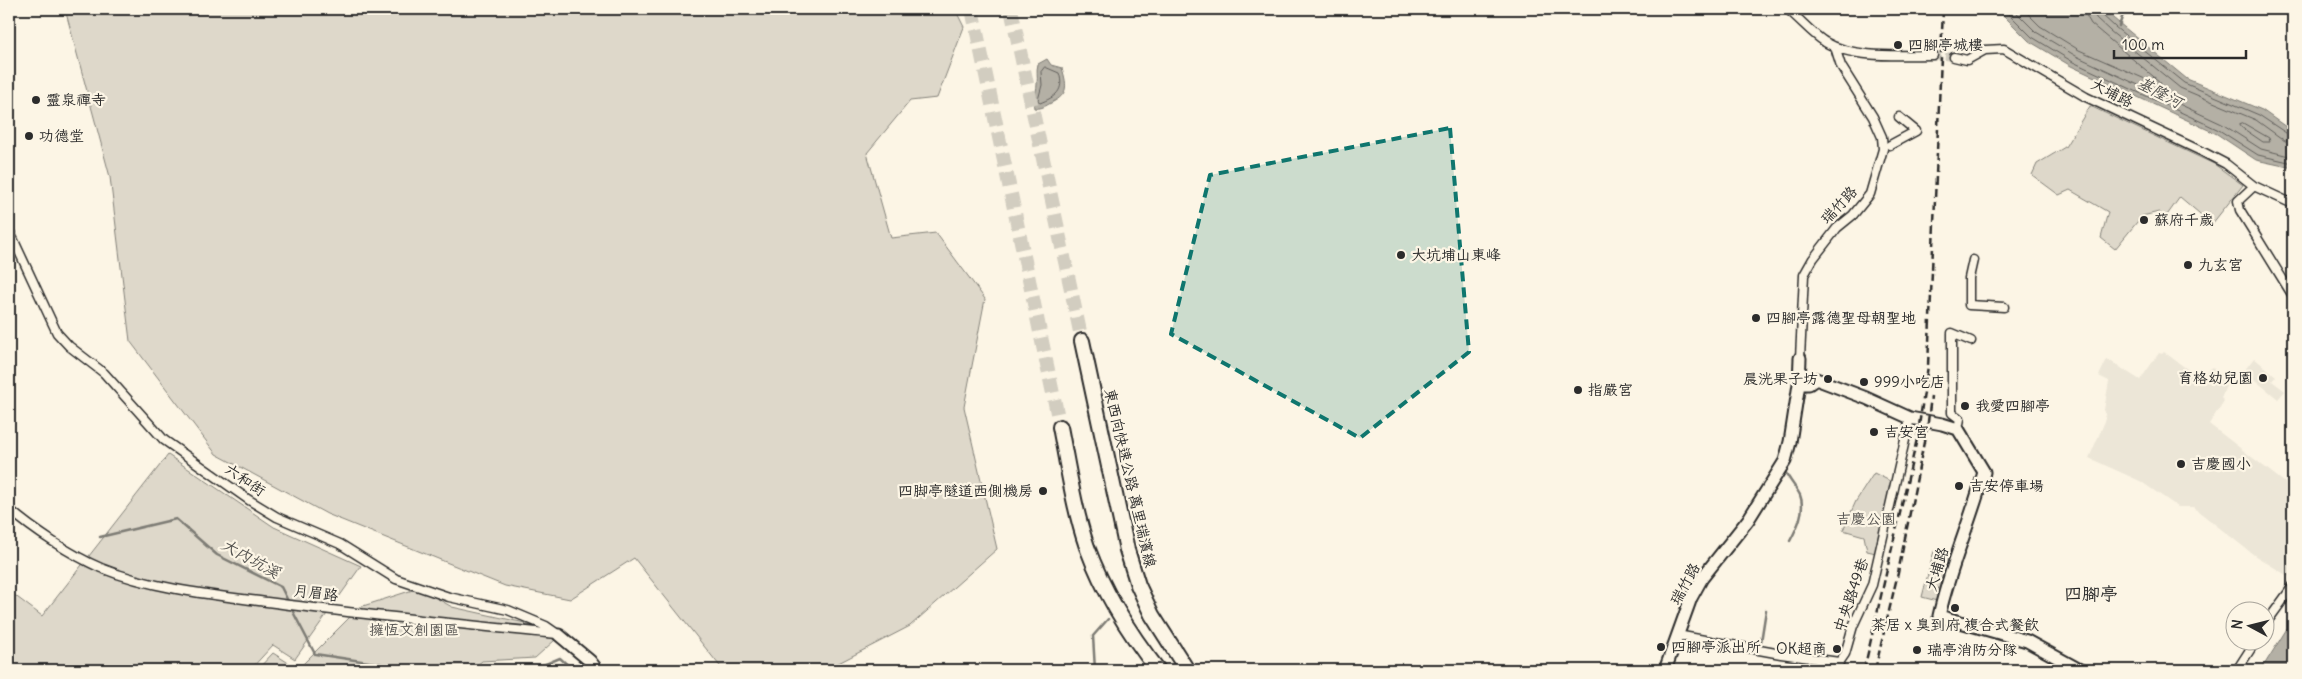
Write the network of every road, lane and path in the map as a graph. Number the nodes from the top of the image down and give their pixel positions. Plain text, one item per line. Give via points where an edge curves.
1 (1781, 9) edge
2 (1787, 9) edge
3 (1795, 15) junction
4 (1835, 47) junction
5 (1933, 56) tunnel mouth
6 (1954, 57) tunnel mouth
7 (1899, 117) dead end
8 (1890, 145) dead end
9 (2254, 186) junction
10 (2293, 204) edge
11 (9, 230) edge
12 (1973, 260) dead end
13 (2293, 296) edge
14 (2004, 308) dead end
15 (1082, 341) tunnel mouth
16 (1971, 341) dead end
17 (1800, 358) junction
18 (1816, 379) junction
19 (1799, 384) junction
20 (1915, 419) junction
21 (1060, 427) tunnel mouth
22 (1958, 429) junction
23 (9, 509) edge
24 (2293, 586) edge
25 (2274, 612) edge
26 (559, 635) junction
27 (1677, 635) junction
28 (2249, 652) edge
29 (1839, 662) junction
30 (597, 670) edge
31 (1158, 670) edge
32 (1187, 670) edge
33 (1664, 670) edge
34 (1834, 670) edge
35 (2080, 670) edge
36 (2237, 670) edge

1 - 3 street
2 - 3 street
3 - 4 street
4 - 5 street via 1868,54
4 - 17 street, 瑞竹路 via 1841,66 1873,117 1882,137 1883,149 1870,194 1837,228 1804,275
6 - 9 street, 大埔路 via 1967,60 1985,50 2004,49 2086,97 2219,160
7 - 8 street via 1916,131
9 - 10 street, 大埔路
9 - 13 street via 2238,201 2240,210
11 - 26 street, 六和街 via 56,333 104,373 164,440 182,454 277,517 340,544 396,579 449,597 508,610
12 - 14 street via 1969,305
15 - 32 highway, 東西向快速公路 萬里瑞濱線 via 1127,550 1138,585 1168,643
16 - 22 street via 1952,333 1952,413 1960,419
17 - 18 street
17 - 19 street, 瑞竹路
18 - 19 street via 1809,384
18 - 20 street
19 - 27 street, 瑞竹路 via 1784,461 1748,520 1702,578
20 - 22 street
20 - 29 street, 中央路49巷 via 1872,585
21 - 31 highway via 1078,516 1102,584 1123,623
22 - 35 street, 大埔路 via 1984,472 1939,616 2027,641
23 - 26 street, 月眉路 via 100,568 163,586 326,610
24 - 25 street
26 - 30 street
27 - 29 street
27 - 33 street, 瑞竹路
28 - 36 street
29 - 34 street, 中央路49巷

